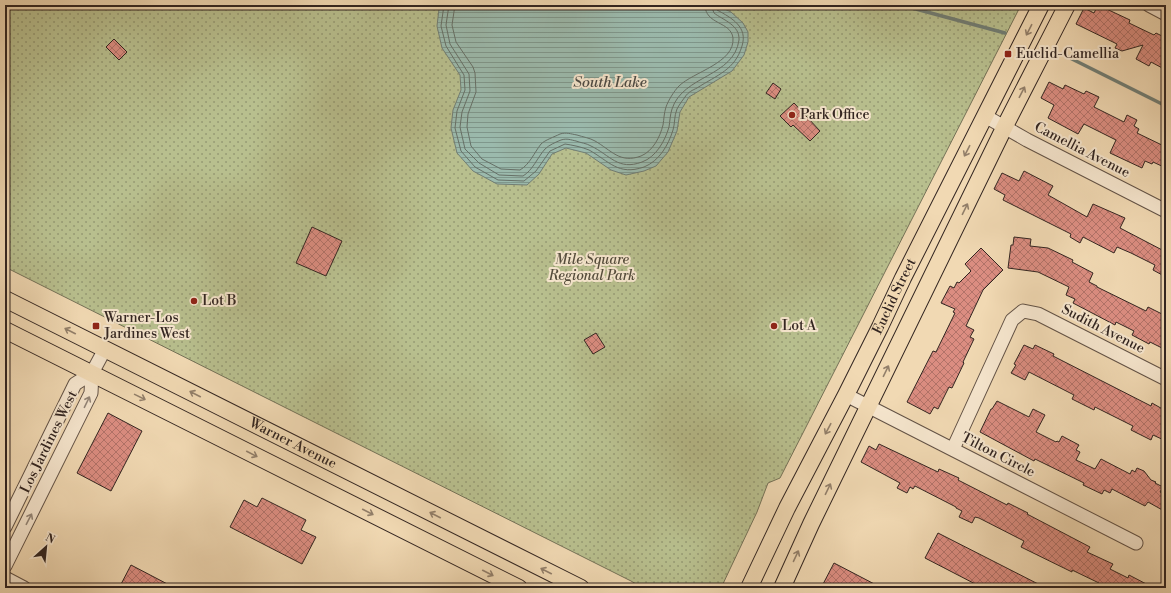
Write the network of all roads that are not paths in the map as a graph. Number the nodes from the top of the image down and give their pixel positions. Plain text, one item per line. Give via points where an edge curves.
1 (1041, 5) edge
2 (1067, 5) edge
3 (985, 116) junction
4 (1004, 126) junction
5 (1166, 211) edge
6 (5, 299) edge
7 (5, 330) edge
8 (105, 349) junction
9 (92, 373) junction
10 (1166, 379) edge
11 (846, 395) junction
12 (869, 406) junction
13 (953, 449) junction
14 (10, 504) edge
15 (5, 527) edge
16 (1136, 543) dead end
17 (5, 566) edge
18 (5, 578) edge
19 (24, 588) edge
20 (519, 588) edge
21 (581, 588) edge
22 (749, 588) edge
23 (782, 588) edge

1 -> 3 main road, Euclid Street
4 -> 2 main road, Euclid Street
3 - 4 street, Camellia Avenue
3 -> 11 main road, Euclid Street
4 - 5 street, Camellia Avenue via 1026,140
12 -> 4 main road, Euclid Street
8 -> 6 main road, Warner Avenue
7 - 9 main road, Warner Avenue
8 - 9 street, Los Jardines West
21 -> 8 main road, Warner Avenue
9 - 14 street, Los Jardines West via 75,384
17 -> 9 street, Los Jardines West via 91,393
9 -> 20 main road, Warner Avenue
10 - 13 street, Sudith Avenue via 1038,314 1023,311 1012,320
11 - 12 street, Tilton Circle
11 -> 22 main road, Euclid Street
12 - 13 street, Tilton Circle
23 -> 12 main road, Euclid Street
13 - 16 street, Tilton Circle
14 - 15 street, Los Jardines West
18 - 19 street

